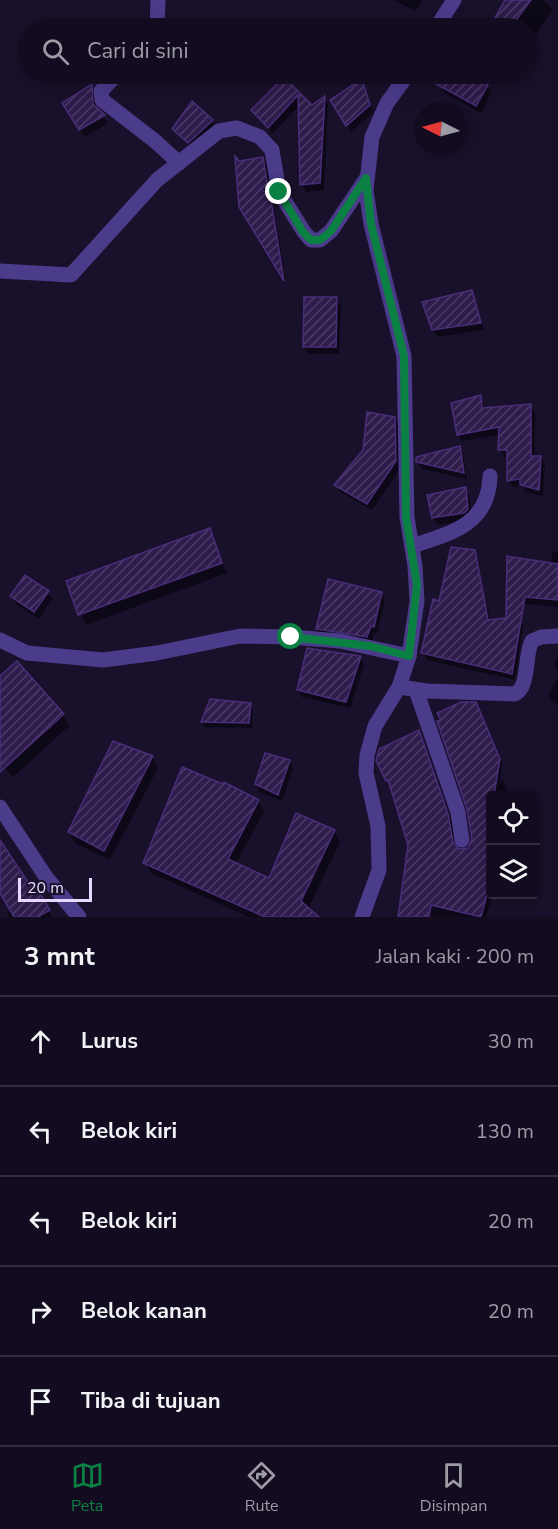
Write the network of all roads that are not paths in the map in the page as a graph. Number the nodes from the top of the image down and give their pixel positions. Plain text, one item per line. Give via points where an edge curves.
1 (158, 0) edge
2 (454, 0) edge
3 (159, 18) edge
4 (442, 18) edge
5 (108, 84) edge
6 (402, 84) edge
7 (179, 164) junction
8 (366, 178) junction
9 (0, 272) edge
10 (490, 476) dead end
11 (412, 546) junction
12 (558, 636) edge
13 (0, 640) edge
14 (409, 656) junction
15 (399, 687) junction
16 (416, 690) junction
17 (0, 807) edge
18 (462, 840) dead end
19 (79, 917) edge
20 (362, 917) edge

1 - 3 street
2 - 4 street
5 - 7 street via 101,91 102,100
6 - 8 street via 372,137
7 - 8 street via 219,131 237,128 260,137 272,150 279,192 311,240 320,240 331,231
7 - 9 street via 157,180 71,274
8 - 11 street via 371,224 404,356 406,517
10 - 11 street via 488,498 478,514 445,535
11 - 14 street via 417,601
12 - 16 street via 532,641 523,686 516,693
13 - 14 street via 27,653 103,660 240,636 340,641
14 - 15 street
15 - 16 street
15 - 20 street via 375,726 367,755 366,773 378,826 380,862 374,890
16 - 18 street via 458,812
17 - 19 street via 46,877

